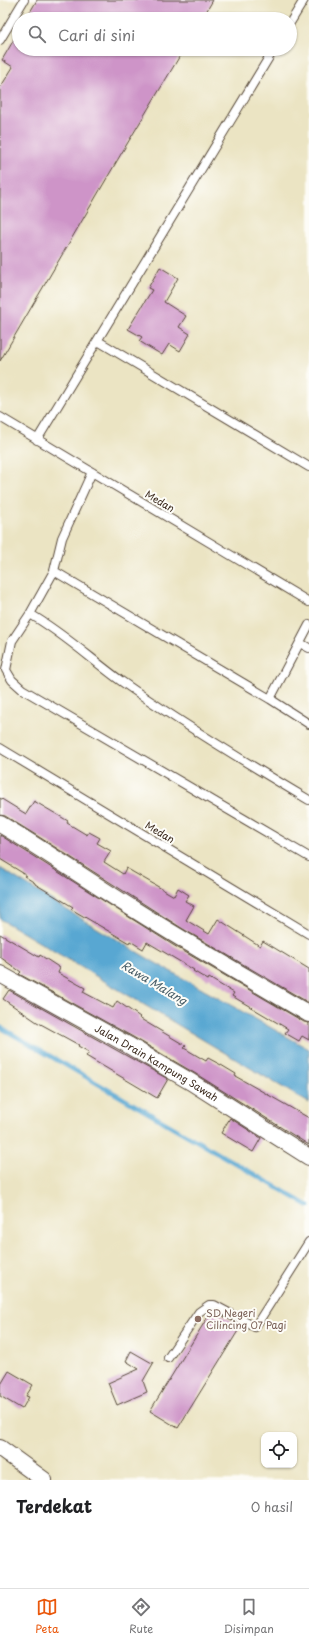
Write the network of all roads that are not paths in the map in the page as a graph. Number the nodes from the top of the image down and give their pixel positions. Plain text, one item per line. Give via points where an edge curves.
1 (24, 0) edge
2 (307, 1) edge
3 (17, 12) edge
4 (297, 14) edge
5 (12, 20) edge
6 (0, 40) edge
7 (270, 56) edge
8 (98, 340) junction
9 (0, 418) edge
10 (37, 440) junction
11 (309, 467) edge
12 (92, 472) junction
13 (54, 571) junction
14 (309, 602) edge
15 (30, 614) junction
16 (309, 625) edge
17 (300, 643) junction
18 (309, 648) edge
19 (270, 699) junction
20 (309, 724) edge
21 (0, 748) edge
22 (309, 800) edge
23 (0, 824) edge
24 (309, 857) edge
25 (309, 934) edge
26 (0, 974) edge
27 (309, 1014) edge
28 (309, 1157) edge
29 (308, 1244) edge
30 (168, 1358) dead end
31 (0, 1448) edge
32 (44, 1480) edge

1 - 3 lane
2 - 4 lane
5 - 6 lane
7 - 8 lane
8 - 10 lane
8 - 11 lane
9 - 10 lane, Medan
10 - 12 lane, Medan
12 - 13 lane via 62,538
12 - 14 lane, Medan
13 - 15 lane
13 - 19 lane
15 - 22 lane via 186,725
15 - 24 lane via 12,641 6,670 12,680 29,693
16 - 17 lane
17 - 18 lane
17 - 19 lane
19 - 20 lane
21 - 25 lane, Medan
23 - 27 street via 136,911
26 - 28 street, Jalan Drain Kampung Sawah via 185,1078
29 - 30 lane via 256,1327 253,1328 214,1305 209,1305 199,1312
31 - 32 street

